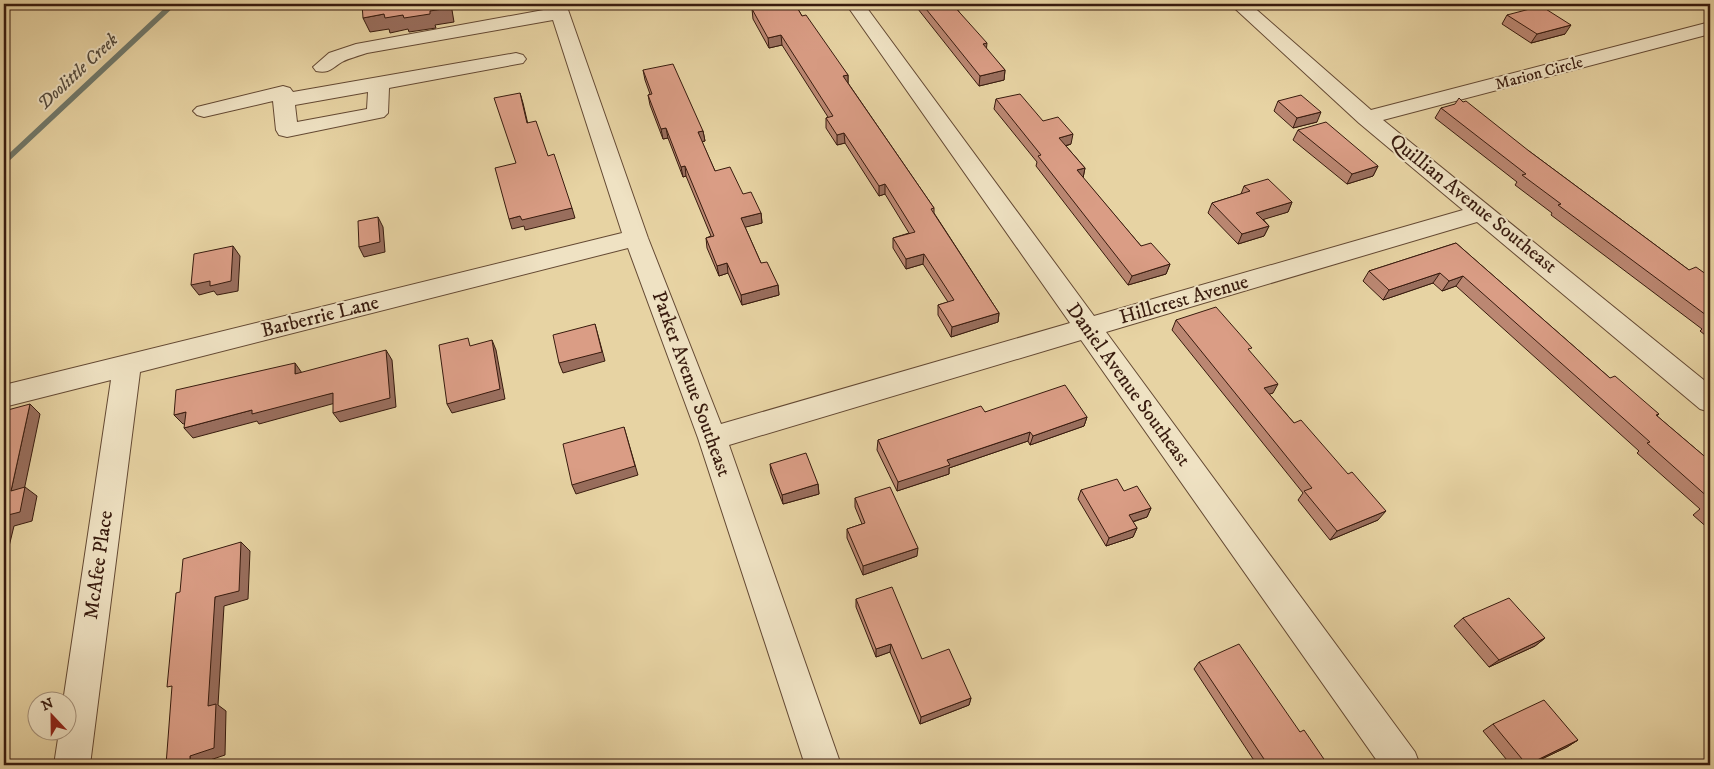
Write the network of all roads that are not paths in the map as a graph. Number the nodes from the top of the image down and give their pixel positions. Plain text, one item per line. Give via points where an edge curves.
1 (854, 4) edge
2 (1239, 4) edge
3 (559, 8) edge
4 (1710, 28) edge
5 (516, 59) dead end
6 (322, 67) dead end
7 (379, 84) junction
8 (284, 100) junction
9 (204, 111) dead end
10 (1367, 118) junction
11 (1483, 212) junction
12 (636, 238) junction
13 (1087, 328) junction
14 (127, 366) junction
15 (4, 396) edge
16 (1710, 401) edge
17 (712, 438) junction
18 (72, 765) edge
19 (823, 765) edge
20 (1402, 765) edge

1 - 13 street, Daniel Avenue Southeast
2 - 10 street, Quillian Avenue Southeast
3 - 6 street via 363,48 336,57
3 - 12 street, Parker Avenue Southeast
4 - 10 street, Marion Circle
5 - 7 street
7 - 8 street
7 - 8 street via 376,120 287,130
8 - 9 street via 283,92
10 - 11 street, Quillian Avenue Southeast
11 - 13 street, Hillcrest Avenue
11 - 16 street, Quillian Avenue Southeast
12 - 14 street, Barberrie Lane
12 - 17 street, Parker Avenue Southeast
13 - 17 street, Hillcrest Avenue
13 - 20 street, Daniel Avenue Southeast
14 - 15 street, Barberrie Lane
14 - 18 street, McAfee Place
17 - 19 street, Parker Avenue Southeast

